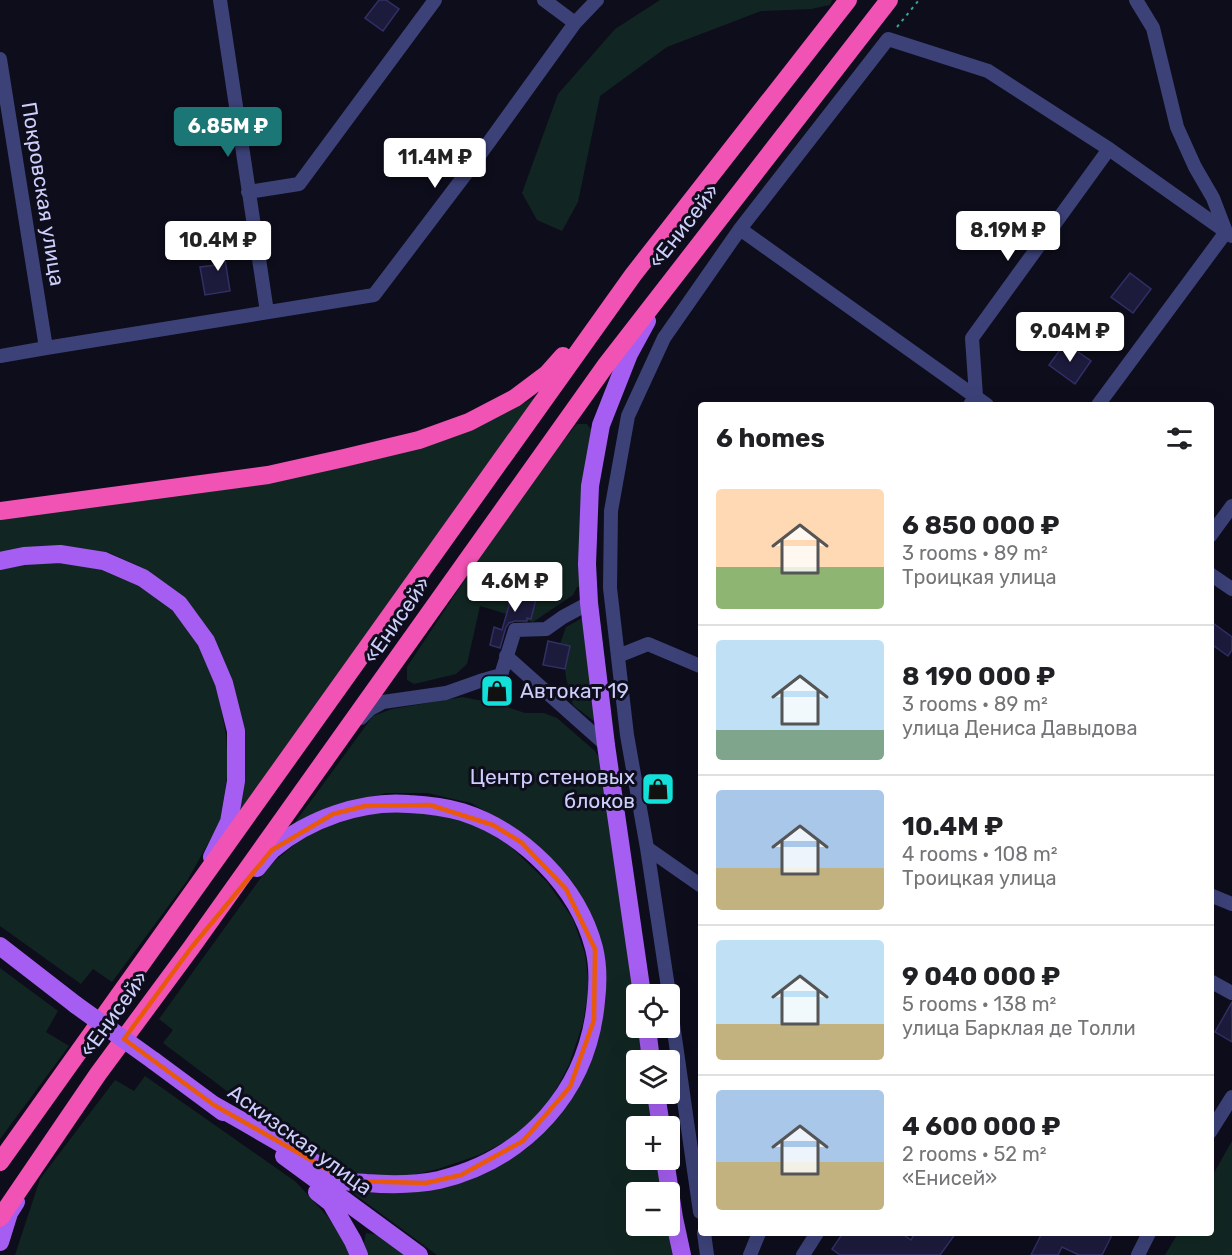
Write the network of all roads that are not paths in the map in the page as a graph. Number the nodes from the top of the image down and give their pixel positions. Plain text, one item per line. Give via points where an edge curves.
1 (220, 0) edge
2 (435, 0) edge
3 (544, 0) edge
4 (597, 0) edge
5 (848, 0) edge
6 (888, 0) edge
7 (1136, 0) edge
8 (575, 22) junction
9 (0, 59) edge
10 (1109, 149) junction
11 (248, 192) junction
12 (740, 229) junction
13 (1229, 234) edge
14 (633, 275) junction
15 (669, 282) junction
16 (267, 312) junction
17 (45, 341) junction
18 (0, 356) edge
19 (973, 401) edge
20 (1100, 402) edge
21 (1232, 506) edge
22 (0, 511) edge
23 (1214, 531) edge
24 (0, 561) edge
25 (1214, 577) edge
26 (1232, 589) edge
27 (589, 603) junction
28 (506, 656) junction
29 (618, 656) junction
30 (698, 665) edge
31 (346, 731) junction
32 (606, 745) junction
33 (648, 848) junction
34 (698, 884) edge
35 (197, 888) junction
36 (1214, 897) edge
37 (1232, 904) edge
38 (0, 946) edge
39 (191, 948) junction
40 (1214, 983) edge
41 (641, 984) edge
42 (667, 984) edge
43 (1232, 993) edge
44 (675, 1038) edge
45 (1232, 1097) edge
46 (214, 1106) junction
47 (1214, 1126) edge
48 (46, 1151) junction
49 (0, 1160) edge
50 (667, 1170) edge
51 (698, 1198) edge
52 (0, 1218) edge
53 (704, 1236) edge
54 (758, 1236) edge
55 (816, 1236) edge
56 (1148, 1236) edge
57 (0, 1242) edge
58 (358, 1255) edge
59 (419, 1255) edge
60 (682, 1255) edge
61 (707, 1255) edge
62 (750, 1255) edge
63 (803, 1255) edge
64 (1138, 1255) edge

1 - 11 street
2 - 11 street via 299,184
3 - 8 street
4 - 8 street
5 - 14 highway, «Енисей»
6 - 15 highway, «Енисей»
7 - 13 street via 1153,28 1178,127
8 - 16 street via 374,295
9 - 17 street, Покровская улица
10 - 12 street via 988,71 888,39
10 - 13 street
10 - 19 street via 972,338
11 - 16 street
12 - 19 street
12 - 29 street via 664,338 628,416 611,511 610,588
13 - 20 street
14 - 22 highway via 548,374 515,398 470,422 419,440 268,474
14 - 35 highway, «Енисей»
15 - 27 main road via 629,354 601,425 590,486
15 - 31 highway, «Енисей»
16 - 17 street
17 - 18 street
21 - 23 street
24 - 35 main road via 60,554 104,561 143,578 179,604 206,641 224,683 236,731 236,781 229,822
25 - 26 street
27 - 28 street via 546,629 514,630
27 - 32 main road
28 - 31 street via 501,675 446,693 383,702
28 - 32 street
29 - 30 street via 648,644
29 - 33 street via 627,735
31 - 39 highway, «Енисей»
32 - 41 main road
33 - 34 street
33 - 42 street
35 - 49 highway, «Енисей»
36 - 37 street
38 - 46 main road, Аскизская улица, bridge
39 - 46 main road via 272,850 333,814 398,803 462,813 521,842 566,890 583,918 594,949 598,984 594,1020 570,1087 549,1116 523,1141 493,1161 460,1175 426,1183 390,1185 348,1181
39 - 48 highway, «Енисей»
40 - 43 street
44 - 51 street
45 - 47 street
46 - 58 main road via 331,1203
46 - 59 main road, Аскизская улица
48 - 52 highway, «Енисей»
48 - 57 main road via 9,1214
50 - 60 main road
53 - 61 street
54 - 62 street
55 - 63 street
56 - 64 street

